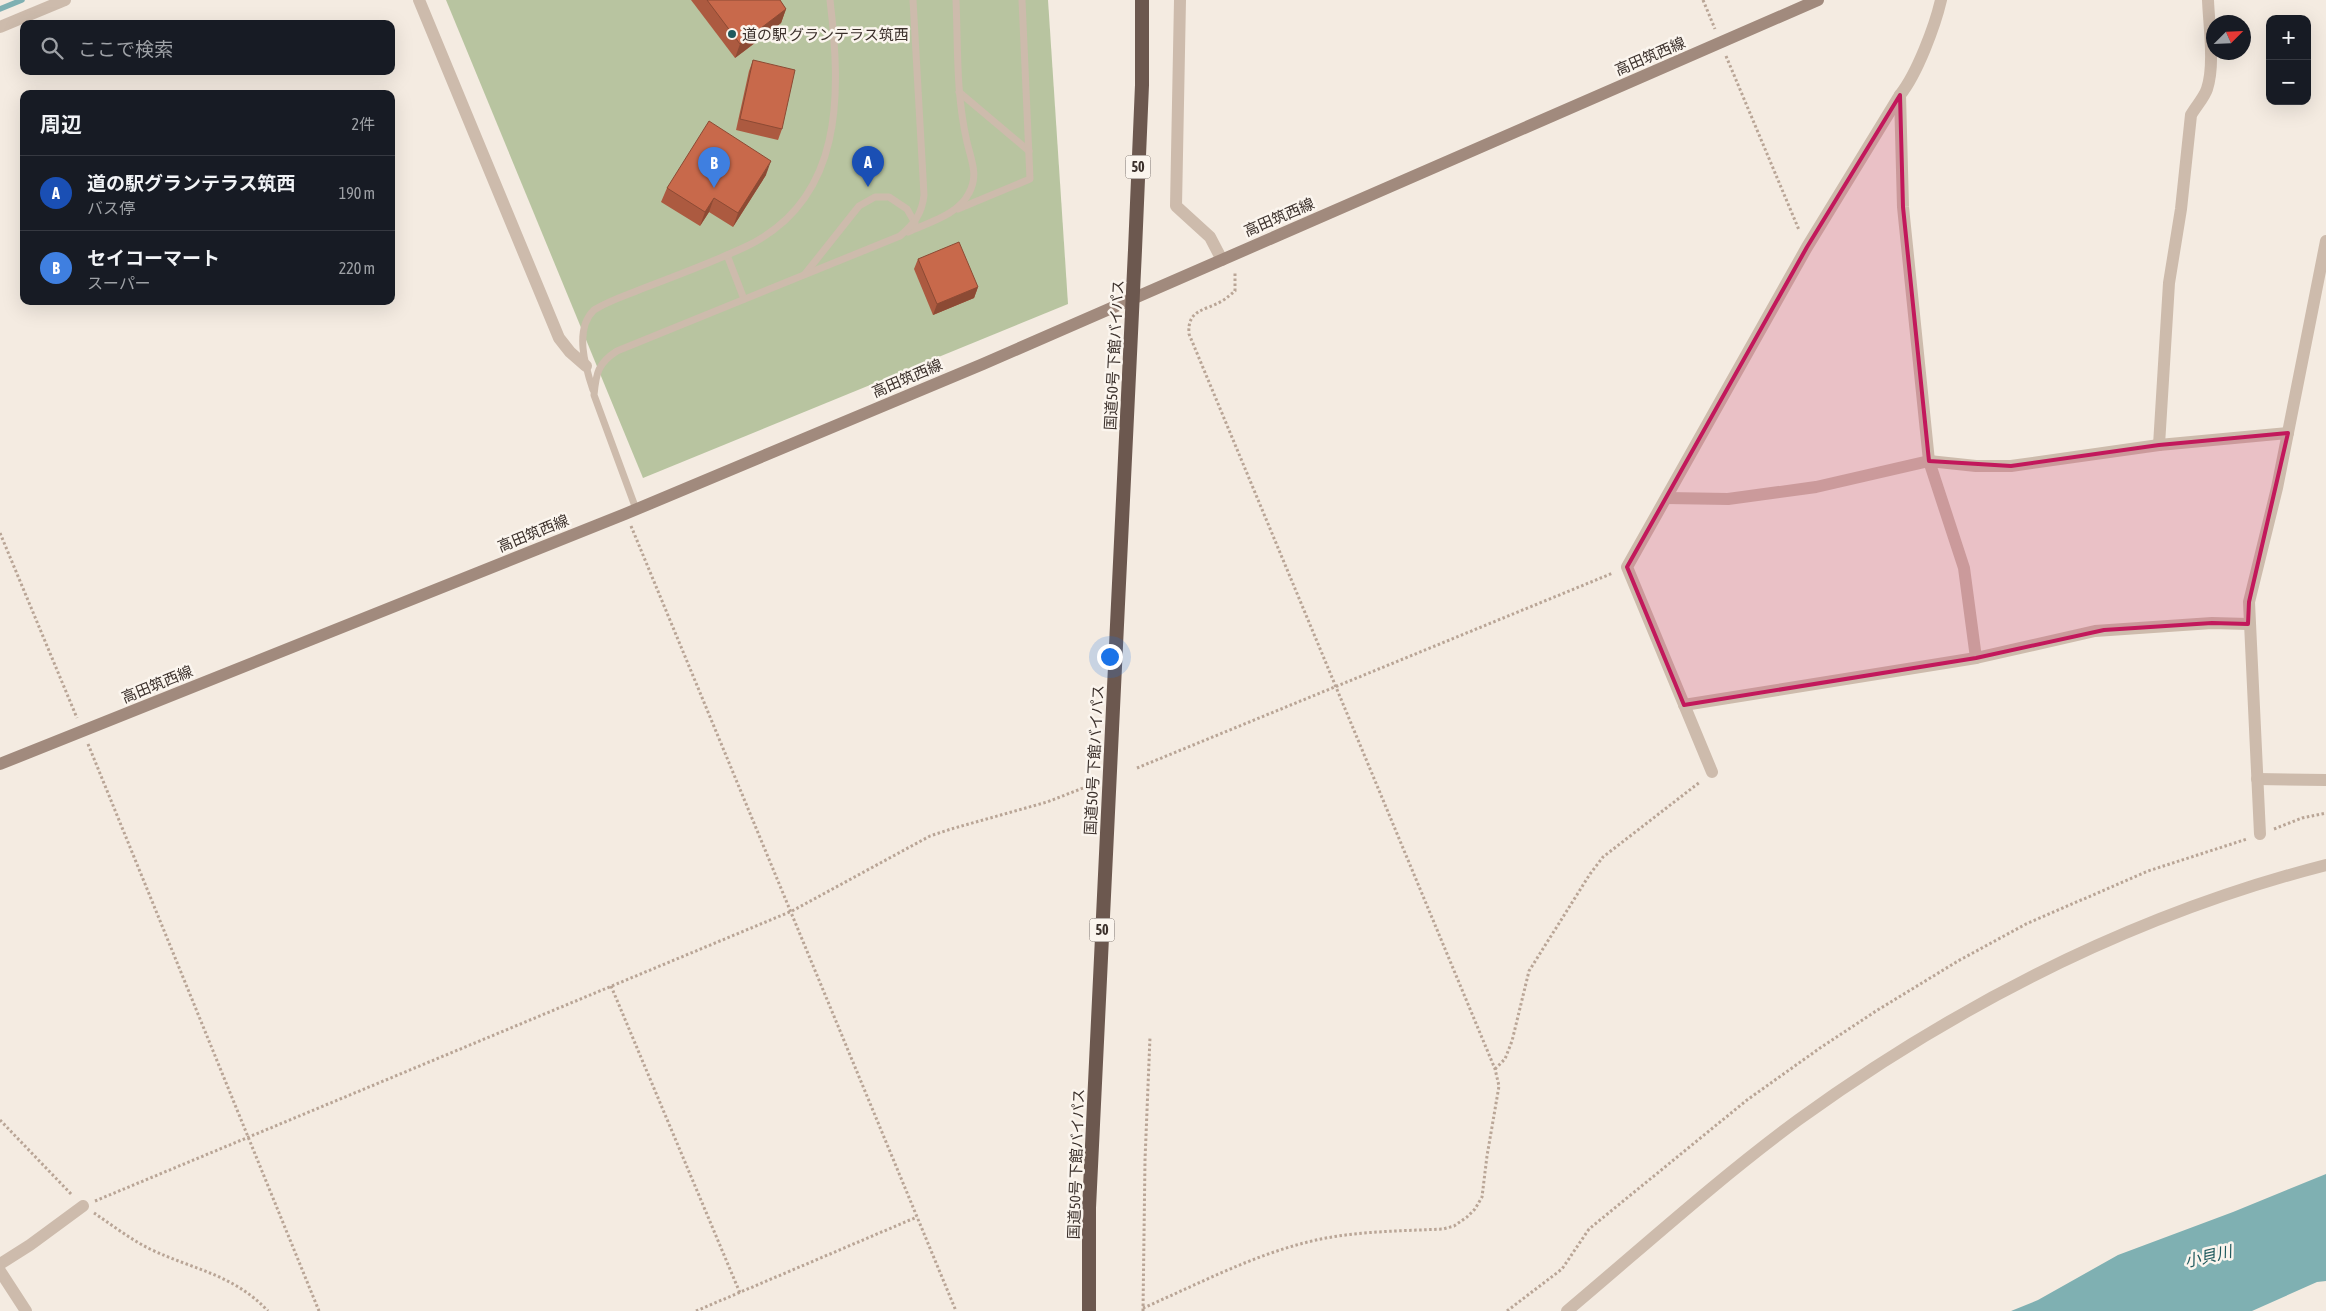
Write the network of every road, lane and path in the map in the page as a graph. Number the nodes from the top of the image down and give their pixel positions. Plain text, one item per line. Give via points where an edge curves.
1 (65, 0) edge
2 (419, 0) edge
3 (830, 0) edge
4 (913, 0) edge
5 (956, 0) edge
6 (1022, 0) edge
7 (1142, 0) edge
8 (1180, 0) edge
9 (1703, 0) edge
10 (1818, 0) edge
11 (1941, 0) edge
12 (2208, 0) edge
13 (0, 27) edge
14 (1721, 43) junction
15 (959, 92) junction
16 (1900, 95) junction
17 (1029, 151) junction
18 (949, 213) junction
19 (915, 223) junction
20 (900, 236) junction
21 (2326, 241) edge
22 (1807, 248) junction
23 (727, 255) junction
24 (1226, 258) junction
25 (805, 275) junction
26 (1133, 298) junction
27 (744, 299) junction
28 (586, 366) junction
29 (594, 395) junction
30 (2288, 433) junction
31 (2159, 445) junction
32 (1929, 461) junction
33 (1667, 498) junction
34 (631, 511) junction
35 (0, 533) edge
36 (1628, 567) junction
37 (2248, 624) junction
38 (1976, 658) junction
39 (1336, 686) junction
40 (1684, 705) junction
41 (82, 731) junction
42 (0, 764) edge
43 (1137, 768) dead end
44 (1712, 772) joint
45 (2257, 779) junction
46 (2326, 780) edge
47 (1090, 785) dead end
48 (2326, 813) edge
49 (2260, 834) junction
50 (2326, 865) edge
51 (792, 911) junction
52 (611, 986) junction
53 (1150, 1037) dead end
54 (1495, 1069) junction
55 (0, 1120) edge
56 (247, 1138) junction
57 (83, 1206) junction
58 (916, 1216) junction
59 (0, 1264) edge
60 (0, 1271) edge
61 (740, 1293) junction
62 (1143, 1310) edge
63 (26, 1311) edge
64 (268, 1311) edge
65 (319, 1311) edge
66 (696, 1311) edge
67 (956, 1311) edge
68 (1089, 1311) edge
69 (1507, 1311) edge
70 (1567, 1311) edge

1 - 13 street
2 - 28 street via 559,338
3 - 23 lane via 834,115 822,167 808,193 787,219 758,240
4 - 19 lane via 924,194 923,206
5 - 15 lane
6 - 17 lane
7 - 26 highway, 国道50号 下館バイパス / 50 via 1142,85
8 - 24 street via 1176,206 1210,237
9 - 14 path
10 - 14 main road, 高田筑西線
11 - 16 street via 1909,84
12 - 31 street via 2210,79 2206,92 2191,115 2169,284
14 - 22 path
14 - 24 main road, 高田筑西線
15 - 17 lane
15 - 18 lane via 974,181 960,206
16 - 22 street
16 - 32 street via 1903,207
17 - 18 lane via 1030,179
18 - 20 lane
19 - 20 lane
19 - 25 lane via 907,210 889,197 875,197 859,206
20 - 25 lane
21 - 30 street
22 - 33 street
23 - 27 lane
23 - 28 lane via 594,310 583,327
24 - 26 main road, 高田筑西線
24 - 39 path via 1236,277 1235,291 1223,301 1195,313 1188,324 1189,334
25 - 27 lane
26 - 34 main road, 高田筑西線
26 - 68 highway, 国道50号 下館バイパス / 50 via 1090,1198
27 - 29 lane via 604,359 596,376
28 - 29 lane
29 - 34 lane
30 - 31 street
30 - 37 street via 2249,602
31 - 32 street via 2010,466
32 - 33 street via 1816,487 1767,494 1728,499
32 - 38 street via 1964,568
33 - 36 street
34 - 41 main road, 高田筑西線
34 - 51 path
35 - 41 path
36 - 39 path
36 - 40 street
37 - 38 street via 2212,622 2104,630
37 - 45 street
38 - 40 street
39 - 43 path
39 - 54 path
40 - 44 street
41 - 42 main road, 高田筑西線
41 - 56 path
44 - 54 path via 1603,857 1590,874 1529,971 1512,1041 1505,1059
45 - 46 street
45 - 49 street
47 - 51 path via 1047,802 930,836
48 - 49 path via 2302,818
49 - 69 path via 2148,871 2026,924 1876,1011 1746,1100 1589,1229 1562,1269
50 - 70 street via 2275,878 2187,908 2081,952 1962,1014 1900,1051 1797,1122
51 - 52 path
51 - 58 path
52 - 56 path
52 - 61 path
53 - 62 path
54 - 62 path via 1499,1086 1482,1197 1475,1209 1454,1226 1321,1239 1248,1261
55 - 57 path
56 - 57 path
56 - 65 path
57 - 59 street
57 - 64 path via 149,1248 234,1283 253,1295
58 - 61 path
58 - 67 path
60 - 63 street
61 - 66 path

